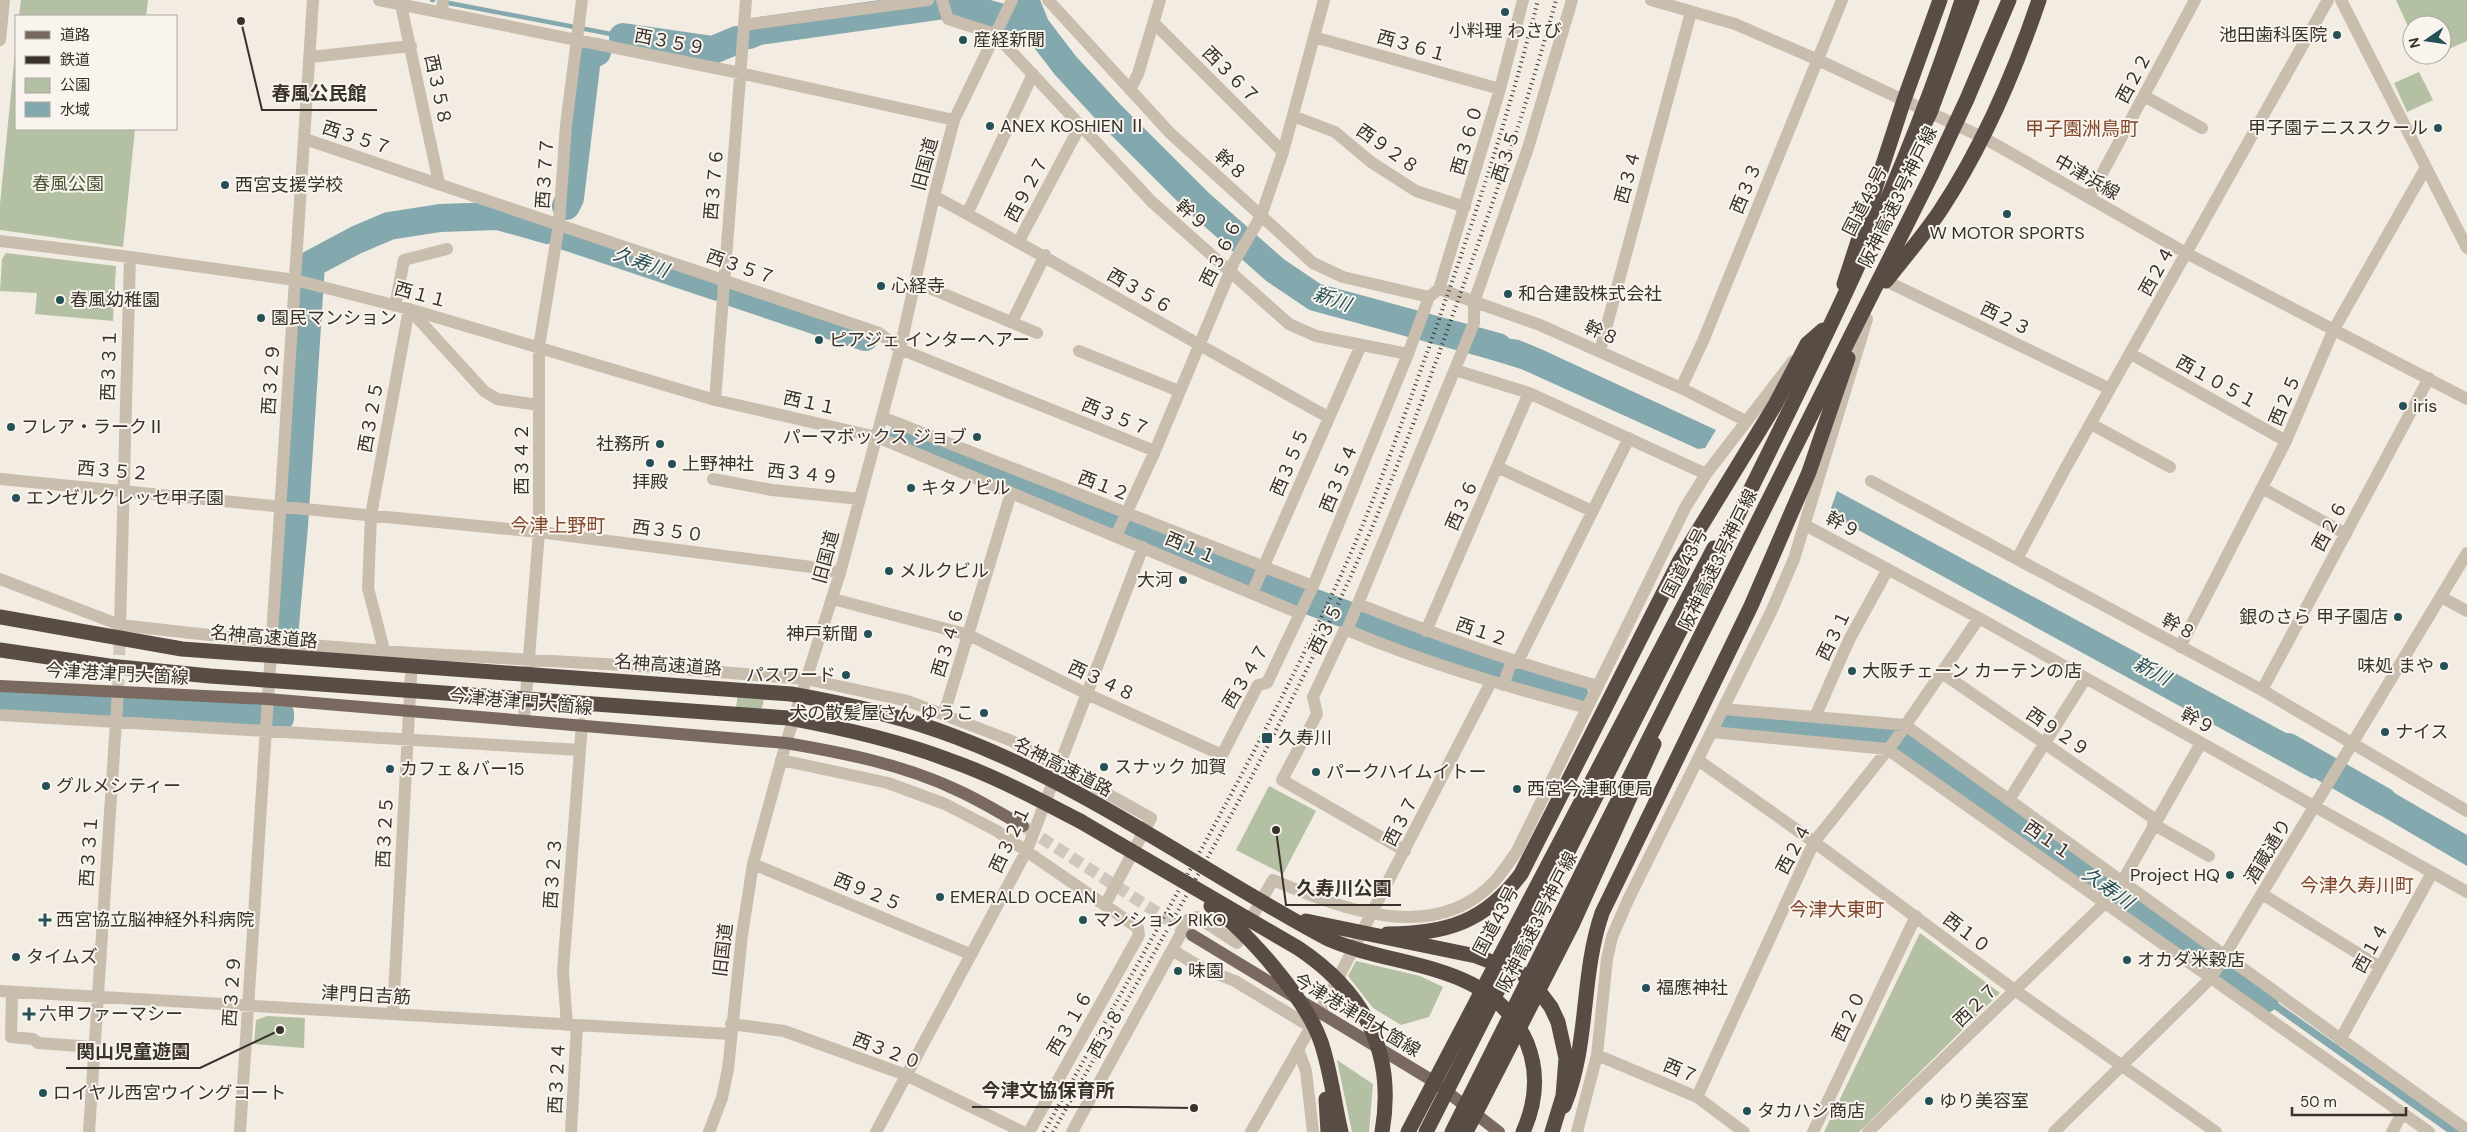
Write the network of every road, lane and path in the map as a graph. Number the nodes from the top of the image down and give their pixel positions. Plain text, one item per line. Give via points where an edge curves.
1 (4, 0) edge
2 (313, 0) edge
3 (379, 0) edge
4 (443, 0) edge
5 (582, 0) edge
6 (746, 0) edge
7 (928, 0) edge
8 (942, 0) edge
9 (1012, 0) edge
10 (1048, 0) edge
11 (1160, 0) edge
12 (1324, 0) edge
13 (1523, 0) edge
14 (1572, 0) edge
15 (1651, 0) edge
16 (1842, 0) edge
17 (1940, 0) edge
18 (1962, 0) edge
19 (1972, 0) edge
20 (2007, 0) edge
21 (2039, 0) edge
22 (2195, 0) edge
23 (2328, 0) edge
24 (2341, 0) edge
25 (401, 5) junction
26 (1691, 12) junction
27 (442, 13) junction
28 (1154, 23) junction
29 (744, 25) junction
30 (996, 31) junction
31 (1314, 37) junction
32 (0, 40) edge
33 (578, 41) junction
34 (411, 46) junction
35 (310, 57) junction
36 (1816, 59) junction
37 (740, 73) junction
38 (1033, 74) junction
39 (1500, 89) junction
40 (1130, 90) junction
41 (2144, 96) junction
42 (1904, 100) junction
43 (1930, 113) junction
44 (1293, 116) junction
45 (954, 120) junction
46 (1080, 126) junction
47 (1961, 128) junction
48 (2202, 128) dead end
49 (1984, 138) junction
50 (305, 139) junction
51 (1283, 152) junction
52 (2425, 169) junction
53 (439, 184) junction
54 (934, 196) junction
55 (2089, 198) junction
56 (1465, 207) junction
57 (967, 214) junction
58 (1261, 216) junction
59 (559, 224) junction
60 (0, 241) edge
61 (1019, 241) junction
62 (2467, 248) edge
63 (447, 249) dead end
64 (2186, 253) junction
65 (1044, 255) junction
66 (130, 257) junction
67 (1230, 273) junction
68 (724, 279) junction
69 (295, 280) junction
70 (1886, 281) junction
71 (915, 282) junction
72 (1843, 285) junction
73 (1434, 293) junction
74 (1474, 302) junction
75 (395, 306) junction
76 (409, 309) junction
77 (1867, 320) junction
78 (1012, 322) junction
79 (1823, 330) junction
80 (2333, 331) junction
81 (1037, 333) dead end
82 (1807, 344) junction
83 (1198, 345) junction
84 (1361, 345) junction
85 (539, 347) junction
86 (900, 349) junction
87 (1079, 351) dead end
88 (1600, 351) junction
89 (1408, 354) junction
90 (2131, 354) junction
91 (1848, 358) junction
92 (1458, 364) junction
93 (2429, 378) junction
94 (1681, 388) junction
95 (2110, 389) junction
96 (1179, 391) junction
97 (1530, 393) junction
98 (2467, 399) edge
99 (715, 400) junction
100 (539, 405) junction
101 (882, 417) junction
102 (1328, 417) junction
103 (1746, 421) junction
104 (2091, 424) junction
105 (877, 437) junction
106 (1629, 438) junction
107 (2286, 440) junction
108 (1155, 451) junction
109 (1497, 467) junction
110 (2170, 467) dead end
111 (1706, 474) junction
112 (1814, 476) junction
113 (0, 479) edge
114 (712, 479) dead end
115 (1871, 481) dead end
116 (2262, 488) junction
117 (122, 490) junction
118 (1011, 493) junction
119 (860, 499) junction
120 (281, 506) junction
121 (1592, 511) junction
122 (371, 515) junction
123 (1121, 525) junction
124 (1805, 525) junction
125 (539, 532) junction
126 (2346, 534) junction
127 (1142, 546) junction
128 (2467, 553) edge
129 (2017, 558) junction
130 (1888, 569) junction
131 (1262, 571) junction
132 (840, 573) junction
133 (0, 579) edge
134 (1253, 590) junction
135 (1311, 590) junction
136 (2440, 596) junction
137 (833, 599) junction
138 (1301, 609) junction
139 (2467, 611) edge
140 (1353, 616) junction
141 (0, 617) edge
142 (1979, 618) junction
143 (120, 625) junction
144 (1426, 631) junction
145 (969, 635) junction
146 (271, 642) junction
147 (2180, 648) junction
148 (0, 650) edge
149 (384, 650) junction
150 (412, 653) junction
151 (527, 660) junction
152 (1506, 672) junction
153 (1942, 673) junction
154 (806, 679) junction
155 (2085, 679) junction
156 (0, 686) edge
157 (1598, 686) junction
158 (2262, 690) junction
159 (1087, 694) junction
160 (267, 703) junction
161 (117, 707) junction
162 (1587, 708) junction
163 (1723, 709) junction
164 (408, 710) junction
165 (944, 714) junction
166 (0, 715) edge
167 (1815, 718) junction
168 (524, 720) junction
169 (582, 724) junction
170 (265, 727) junction
171 (1712, 732) junction
172 (1897, 737) junction
173 (407, 739) junction
174 (786, 743) junction
175 (2201, 743) junction
176 (2044, 744) junction
177 (2349, 749) junction
178 (580, 750) junction
179 (1222, 755) joint
180 (781, 760) junction
181 (1698, 760) junction
182 (1060, 767) junction
183 (2009, 800) junction
184 (2316, 806) junction
185 (2465, 806) edge
186 (2154, 822) junction
187 (1023, 826) tunnel mouth
188 (1814, 842) junction
189 (1121, 845) junction
190 (1028, 850) junction
191 (1406, 851) junction
192 (2209, 856) dead end
193 (753, 864) junction
194 (2432, 873) junction
195 (2122, 882) junction
196 (2467, 892) edge
197 (2262, 894) junction
198 (2106, 902) junction
199 (1106, 904) junction
200 (1285, 914) junction
201 (1372, 914) junction
202 (1916, 916) junction
203 (1370, 933) junction
204 (1192, 935) tunnel mouth
205 (1172, 950) junction
206 (970, 954) junction
207 (2218, 966) junction
208 (2380, 967) junction
209 (6, 991) edge
210 (2016, 991) junction
211 (97, 997) junction
212 (1299, 1004) junction
213 (248, 1005) junction
214 (1319, 1011) junction
215 (393, 1014) junction
216 (572, 1025) junction
217 (1311, 1027) junction
218 (731, 1029) junction
219 (2340, 1040) junction
220 (94, 1047) junction
221 (1298, 1049) junction
222 (1597, 1055) junction
223 (2123, 1065) junction
224 (906, 1075) junction
225 (1433, 1081) junction
226 (1697, 1096) junction
227 (1475, 1114) junction
228 (2402, 1114) junction
229 (2467, 1130) edge
230 (89, 1132) edge
231 (240, 1132) edge
232 (571, 1132) edge
233 (709, 1132) edge
234 (876, 1132) edge
235 (1023, 1132) edge
236 (1029, 1132) edge
237 (1072, 1132) edge
238 (1251, 1132) edge
239 (1313, 1132) edge
240 (1328, 1132) edge
241 (1341, 1132) edge
242 (1382, 1132) edge
243 (1408, 1132) edge
244 (1426, 1132) edge
245 (1452, 1132) edge
246 (1466, 1132) edge
247 (1499, 1132) edge
248 (1523, 1132) edge
249 (1553, 1132) edge
250 (1577, 1132) edge
251 (1744, 1132) edge
252 (1813, 1132) edge
253 (1868, 1132) edge
254 (2054, 1132) edge
255 (2216, 1132) edge
256 (2392, 1132) edge
257 (2429, 1132) edge

1 - 32 street
2 - 35 street, 西３２９
3 - 25 street, 西３５９
4 - 27 street
5 - 33 street, 西３７７
6 - 29 street, 西３７６
7 - 29 street
8 - 30 street via 948,19
9 - 30 street, 旧国道
10 - 40 street, 幹８
11 - 28 street
12 - 31 street, 西３６６
13 - 39 street, 西３６０
14 - 74 street, 西３５ via 1528,148
15 - 26 street, 中津浜線
16 - 36 street, 西３３
17 - 42 highway
18 - 244 highway, 阪神高速3号神戸線, bridge via 1896,182 1817,355 1654,685
19 - 43 highway, 国道43号
20 - 47 highway
20 - 245 highway, 阪神高速3号神戸線, bridge via 1967,99 1931,176
21 - 49 highway
22 - 41 street, 西２２
23 - 64 street, 西２４
24 - 52 street
25 - 27 street, 西３５９
25 - 34 street, 西３５８
26 - 36 street, 中津浜線 via 1735,24
26 - 88 street, 西３４
27 - 33 street, 西３５９
28 - 40 street
28 - 51 street, 西３６７
29 - 37 street, 西３７６
30 - 38 street, 幹９
30 - 45 street, 旧国道
31 - 39 street, 西３６１
31 - 44 street, 西３６６
33 - 37 street, 西３５９
33 - 59 street, 西３７７ via 566,125
34 - 35 street
34 - 53 street, 西３５８
35 - 50 street, 西３２９
36 - 42 street, 中津浜線
36 - 94 street, 西３３ via 1703,341
37 - 45 street, 西３５９
37 - 68 street, 西３７６
38 - 46 street, 幹９
38 - 57 street
39 - 56 street, 西３６０
40 - 58 street, 幹８ via 1170,133
41 - 48 street
41 - 55 street, 西２２
42 - 43 street, 中津浜線
42 - 72 highway
43 - 47 street, 中津浜線
43 - 72 highway, 国道43号
44 - 51 street, 西３６６
44 - 56 street, 西９２８ via 1335,132 1371,162 1416,190
45 - 54 street, 旧国道
46 - 61 street, 西９２７
46 - 67 street, 幹９ via 1152,202
47 - 49 street, 中津浜線
47 - 70 highway
49 - 55 street, 中津浜線
49 - 70 highway via 1939,212
50 - 53 street, 西３５７
50 - 69 street, 西３２９
51 - 58 street, 西３６６
52 - 62 street
52 - 80 street, 西２５
53 - 59 street, 西３５７
54 - 57 street, 西３５６
54 - 71 street, 旧国道
55 - 64 street, 中津浜線
56 - 73 street, 西３６０
57 - 61 street, 西３５６
58 - 67 street, 西３６６
58 - 73 street, 幹８ via 1313,263 1328,272
59 - 68 street, 西３５７
59 - 85 street, 西３７７
60 - 66 street, 西１１
61 - 65 street, 西３５６
63 - 75 street via 404,260
64 - 80 street, 中津浜線
64 - 90 street, 西２４
65 - 78 street
65 - 83 street, 西３５６
66 - 69 street, 西１１
66 - 117 street, 西３３１
67 - 83 street, 西３６６
67 - 84 street, 幹９ via 1289,324 1316,336
68 - 86 street, 西３５７ via 880,332
68 - 99 street, 西３７６
69 - 75 street, 西１１
69 - 120 street, 西３２９
70 - 77 highway
70 - 95 street, 西２３
71 - 78 street
71 - 86 street, 旧国道
72 - 79 highway, 国道43号
73 - 74 street, 幹８
73 - 89 street, 西３５４
74 - 88 street, 幹８
74 - 92 street, 西３５ via 1474,323
75 - 76 street, 西１１
76 - 85 street, 西１１
76 - 100 street via 484,391 497,399
76 - 122 street, 西３２５
77 - 91 highway
77 - 112 street
78 - 81 street
79 - 82 highway
79 - 225 highway, 国道43号 via 1765,452
80 - 93 street, 中津浜線
80 - 107 street, 西２５
82 - 103 street
82 - 203 highway, bridge via 1679,562 1530,858 1512,886 1479,914 1449,928 1426,933
83 - 96 street, 西３６６
83 - 102 street, 西３５６
84 - 89 street, 幹９
84 - 102 street, 西３５５
85 - 99 street, 西１１
85 - 100 street, 西３４２
86 - 101 street, 旧国道
86 - 108 street, 西３５７
87 - 96 street
88 - 94 street, 幹８
89 - 135 street, 西３５４
90 - 95 street, 西２４
90 - 107 street, 西１０５１
91 - 112 highway
91 - 227 highway via 1660,730 1573,923
92 - 97 street
92 - 140 street, 西３５
93 - 98 street, 中津浜線
93 - 126 street, 西２６
94 - 103 street, 幹８
95 - 104 street, 西２４
96 - 108 street, 西３６６
97 - 106 street
97 - 109 street, 西３６
99 - 105 street, 西１１
100 - 125 street, 西３４２
101 - 105 street, 旧国道
101 - 123 street, 西１２
102 - 131 street, 西３５５
103 - 111 street
104 - 110 street
104 - 129 street, 西２４
105 - 118 street, 西１１
105 - 119 street, 旧国道
106 - 111 street
106 - 121 street, 西３７
107 - 116 street, 西２５
108 - 123 street, 西３６６
109 - 121 street
109 - 144 street, 西３６
111 - 157 street via 1676,525
112 - 124 street via 1812,505
112 - 249 highway, bridge via 1797,498 1751,606 1602,913 1593,939 1579,1060
113 - 117 street, 西３５２
114 - 119 street, 西３４９ via 772,490
115 - 129 street, 幹８
116 - 126 street
116 - 147 street, 西２５
117 - 120 street, 西３５２
117 - 143 street, 西３３１
118 - 123 street, 西１１
118 - 145 street, 西３４６
119 - 132 street, 旧国道
120 - 122 street, 西３５２
120 - 146 street, 西３２９
121 - 152 street, 西３７
122 - 125 street, 西３５０
122 - 149 street, 西３２５ via 368,588
123 - 127 street, 西１１
123 - 131 street, 西１２
124 - 130 street, 幹９
124 - 163 street via 1771,612
125 - 132 street, 西３５０
125 - 151 street, 西３４２
126 - 158 street, 西２６
127 - 134 street, 西１１
127 - 159 street, 西３２１
128 - 136 street, 酒蔵通り
129 - 147 street, 幹８
130 - 142 street, 幹９
130 - 167 street, 西３１ via 1849,640
131 - 134 street, 西３５５
131 - 135 street, 西１２
132 - 137 street, 旧国道
133 - 143 street
134 - 138 street, 西１１
135 - 138 street, 西３５４
136 - 139 street
136 - 177 street, 酒蔵通り
137 - 145 street, 西３４８
137 - 154 street, 旧国道
138 - 179 street, 西３４７ via 1266,683 1258,685
140 - 144 street, 西１２
140 - 152 street via 1399,652
140 - 191 street, 西３５ via 1313,697 1317,714 1282,780
141 - 200 highway, 名神高速道路, bridge via 182,649 737,689 791,694 854,706 957,737 1010,760 1088,800
142 - 153 street, 西２４
142 - 155 street, 幹９
143 - 146 street
144 - 152 street, 西１２
145 - 159 street, 西３４８
145 - 165 street, 西３４６
146 - 149 street
146 - 160 street, 西３２９
147 - 158 street, 幹８
148 - 189 highway, bridge via 210,676 788,718 850,730 950,760 1003,782
149 - 150 street
150 - 151 street
150 - 164 street, 西３２５
151 - 154 street
151 - 168 street, 西３４２
152 - 157 street, 西１２
152 - 162 street
152 - 191 street, 西３７
153 - 172 street, 西２４
153 - 176 street, 西９２９
154 - 165 street via 908,701
154 - 174 street, 旧国道
155 - 175 street, 幹９
155 - 176 street
156 - 161 main road, 今津港津門大箇線
157 - 162 street
158 - 177 street, 幹８
159 - 179 street, 西３４８
159 - 182 street, 西３２１
160 - 161 main road, 今津港津門大箇線
160 - 164 main road, 今津港津門大箇線
160 - 170 street, 西３２９
161 - 166 street
161 - 170 street
161 - 211 street, 西３３１
162 - 201 street via 1517,851 1493,883 1452,910 1410,917
163 - 167 street
163 - 171 street
164 - 168 main road, 今津港津門大箇線
164 - 173 street, 西３２５
165 - 182 street via 1012,741
167 - 172 street
168 - 169 main road, 今津港津門大箇線
169 - 174 main road, 今津港津門大箇線
169 - 178 street, 西３２３
170 - 173 street
170 - 213 street, 西３２９
171 - 172 street, 西１１
171 - 181 street
172 - 183 street
172 - 188 street, 西２４
172 - 198 street, 西１１
173 - 178 street
173 - 215 street, 西３２５
174 - 180 street, 旧国道
174 - 187 main road, 今津港津門大箇線 via 855,755 905,770 958,790
175 - 184 street, 幹９
175 - 186 street
176 - 183 street
176 - 186 street, 西９２９
177 - 184 street, 酒蔵通り
177 - 185 street, 幹８
178 - 216 street, 西３２３ via 563,971
180 - 190 street via 861,776 914,792 971,816
180 - 193 street, 旧国道
181 - 188 street, 西１０
181 - 222 street via 1612,937 1604,974
182 - 190 street, 西３２１
182 - 199 street via 1151,818
183 - 195 street
184 - 194 street, 幹９
184 - 197 street, 酒蔵通り
186 - 192 street, 西９２９
186 - 195 street
188 - 202 street, 西１０
188 - 226 street, 西２４
189 - 212 highway, bridge via 1219,912 1237,928 1269,962
189 - 242 highway, bridge via 1298,948 1344,986 1363,1012 1377,1042 1386,1092
190 - 199 street
190 - 206 street, 西３２１
191 - 201 street, 西３７
193 - 206 street, 西９２５
193 - 218 street, 旧国道
194 - 196 street, 幹９
194 - 208 street, 西１４
195 - 207 street
197 - 207 street, 酒蔵通り
197 - 208 street
198 - 207 street, 西１１
198 - 210 street, 西２７
199 - 236 street, 西３１６ via 1140,930 1140,935
200 - 203 highway, bridge via 1340,929
200 - 248 highway, bridge via 1328,940 1347,947 1460,978 1500,1004 1518,1025 1533,1063 1534,1097
201 - 205 street, 西３８ via 1319,899 1273,880 1237,943 1197,917 1192,917
201 - 214 street, 西３７
202 - 210 street, 西１０
202 - 252 street, 西２０
203 - 249 highway, bridge via 1476,956 1515,970 1532,982 1558,1022 1566,1058 1563,1096
204 - 214 main road, 今津港津門大箇線
205 - 217 street via 1202,968 1235,981
205 - 237 street, 西３８
206 - 224 street, 西３２１
207 - 219 street
207 - 223 street, 酒蔵通り
207 - 228 street, 西１１
208 - 219 street, 西１４
209 - 211 street, 津門日吉筋
209 - 220 street via 11,1037 33,1039 38,1043
210 - 223 street, 西１０
210 - 253 street, 西２７
211 - 213 street, 津門日吉筋
211 - 220 street, 西３３１
212 - 240 highway, bridge via 1323,1081
212 - 241 highway, bridge via 1310,1018 1321,1042 1332,1078
213 - 215 street, 津門日吉筋
213 - 231 street, 西３２９
214 - 217 street, 西３７
214 - 225 main road, 今津港津門大箇線
215 - 216 street, 津門日吉筋
216 - 218 street, 津門日吉筋
216 - 232 street, 西３２４
217 - 221 street, 西３７
218 - 224 street, 西３２０ via 784,1031
218 - 233 street, 旧国道 via 722,1098
219 - 229 street
220 - 230 street, 西３３１
221 - 238 street, 西３７
221 - 239 street via 1306,1071
222 - 226 street, 西７
222 - 250 street
223 - 254 street, 酒蔵通り
223 - 255 street, 西１０
224 - 234 street, 西３２１
224 - 235 street, 西３２０
225 - 227 main road, 今津港津門大箇線
225 - 243 highway, 国道43号
226 - 251 street, 西７
227 - 246 highway
227 - 247 main road, 今津港津門大箇線
228 - 256 street
228 - 257 street, 西１１

